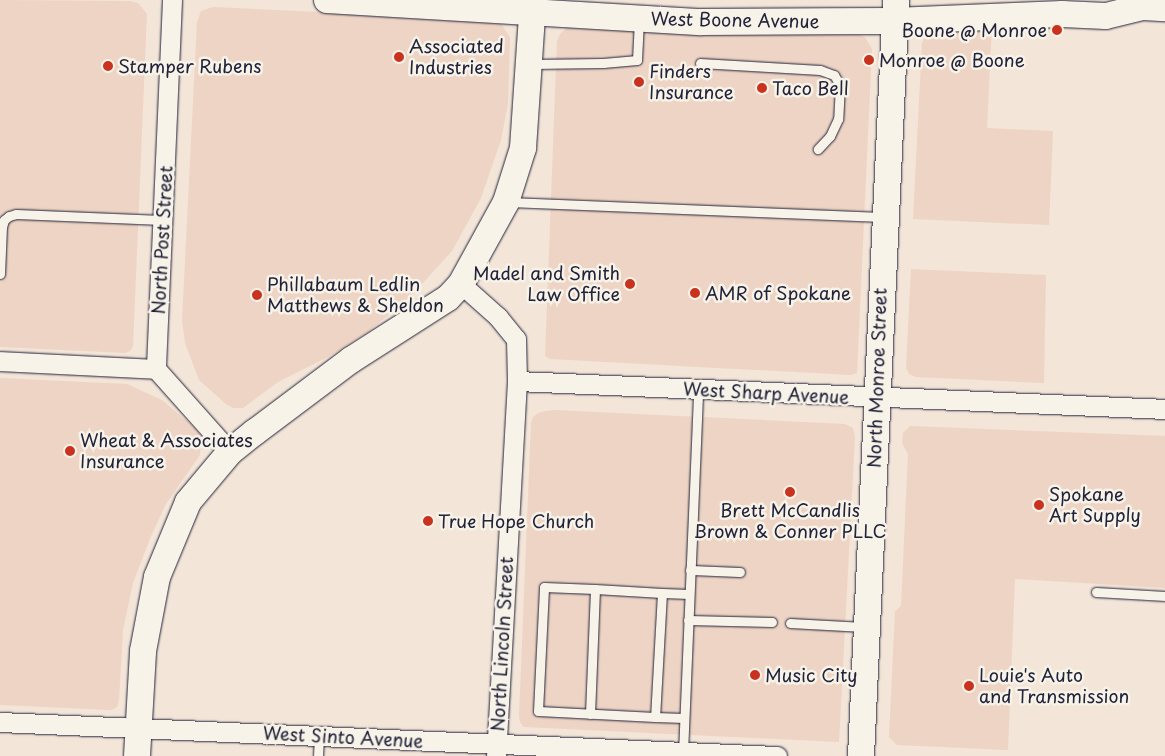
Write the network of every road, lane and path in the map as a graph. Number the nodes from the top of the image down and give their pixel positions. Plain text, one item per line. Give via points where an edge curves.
1 (172, 0) edge
2 (327, 0) edge
3 (1146, 5) edge
4 (533, 7) edge
5 (895, 11) edge
6 (638, 19) junction
7 (700, 63) dead end
8 (529, 64) junction
9 (818, 149) dead end
10 (506, 202) junction
11 (884, 217) junction
12 (162, 220) junction
13 (0, 274) edge
14 (461, 284) junction
15 (0, 361) edge
16 (156, 369) junction
17 (517, 382) junction
18 (698, 389) junction
19 (876, 398) junction
20 (1165, 409) edge
21 (230, 452) junction
22 (690, 570) junction
23 (740, 572) dead end
24 (595, 590) junction
25 (1096, 592) dead end
26 (662, 593) junction
27 (689, 594) junction
28 (1165, 596) edge
29 (688, 620) junction
30 (772, 622) dead end
31 (790, 623) dead end
32 (867, 627) junction
33 (590, 714) junction
34 (655, 717) junction
35 (684, 718) junction
36 (0, 722) edge
37 (139, 727) junction
38 (319, 736) junction
39 (496, 750) edge
40 (683, 754) edge
41 (137, 756) edge
42 (318, 756) edge
43 (777, 756) edge
44 (861, 756) edge

1 - 12 street, North Post Street
2 - 4 main road, West Boone Avenue
3 - 5 main road, West Boone Avenue via 1106,16
4 - 6 main road, West Boone Avenue
4 - 8 main road
5 - 6 main road, West Boone Avenue via 701,22
5 - 11 main road, North Monroe Street
6 - 8 lane via 637,60
7 - 9 lane via 820,70 834,75 840,85 838,118 830,136
8 - 10 main road via 523,148
10 - 11 lane
10 - 14 main road
11 - 19 main road, North Monroe Street
12 - 13 lane via 16,214 4,220
12 - 16 street, North Post Street
14 - 17 street, North Lincoln Street via 498,317 516,339
14 - 21 main road via 448,298 350,360
15 - 16 street
16 - 21 street
17 - 18 street, West Sharp Avenue
17 - 39 street, North Lincoln Street
18 - 19 street, West Sharp Avenue
18 - 22 lane
19 - 20 street, West Sharp Avenue
19 - 32 main road, North Monroe Street
21 - 37 main road via 188,502 157,577 143,651
22 - 23 lane
22 - 27 lane
24 - 26 lane
24 - 33 lane
24 - 33 lane via 544,587 538,711
25 - 28 lane
26 - 27 lane
26 - 34 lane
27 - 29 lane
29 - 30 lane
29 - 35 lane
31 - 32 lane
32 - 44 main road, North Monroe Street
33 - 34 lane
34 - 35 lane
35 - 40 lane
36 - 37 street, West Sinto Avenue
37 - 38 street, West Sinto Avenue
37 - 41 main road
38 - 39 street, West Sinto Avenue
38 - 42 lane
39 - 40 street, West Sinto Avenue
40 - 43 street, West Sinto Avenue

